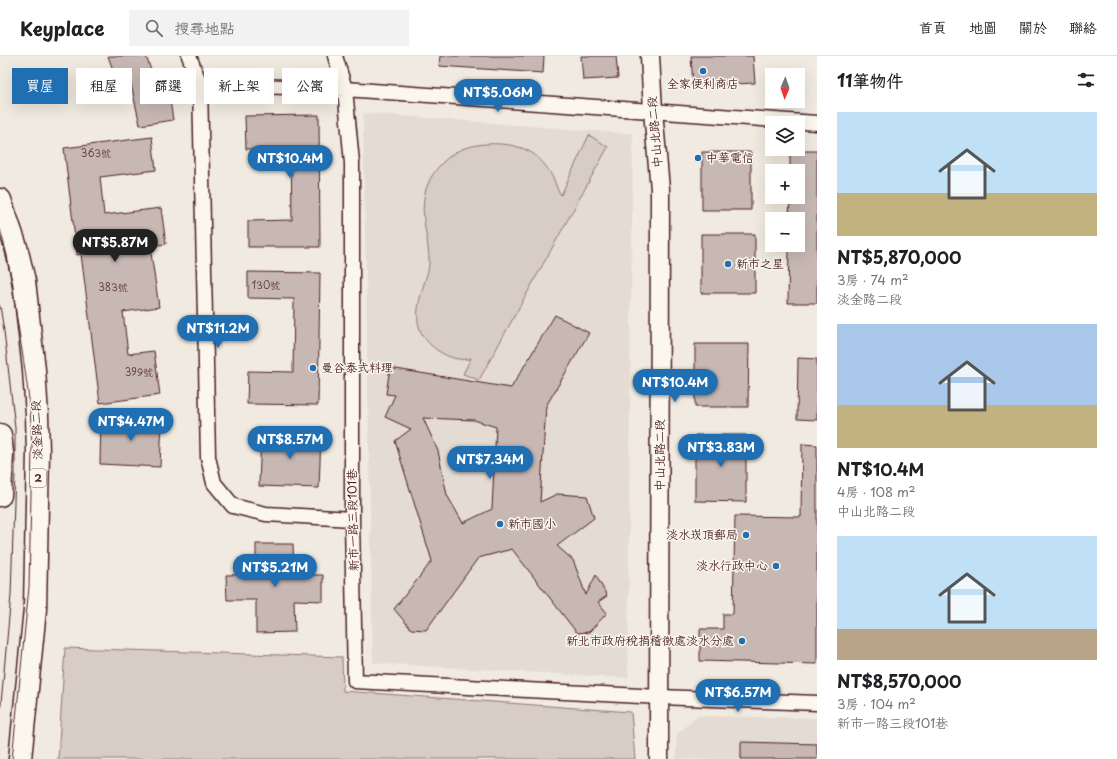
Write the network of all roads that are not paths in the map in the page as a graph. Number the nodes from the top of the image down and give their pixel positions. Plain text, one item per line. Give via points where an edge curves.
1 (189, 56) edge
2 (335, 56) edge
3 (650, 56) edge
4 (200, 84) junction
5 (345, 89) junction
6 (653, 111) junction
7 (817, 122) edge
8 (0, 200) edge
9 (0, 435) edge
10 (0, 496) edge
11 (352, 520) junction
12 (660, 697) junction
13 (817, 703) edge
14 (20, 759) edge
15 (659, 759) edge

1 - 4 street
2 - 5 street, 新市一路三段101巷
3 - 6 street, 中山北路二段
4 - 5 street
4 - 11 street via 208,457 214,483 234,506 266,514
5 - 6 street
5 - 11 street, 新市一路三段101巷 via 352,163
6 - 7 street
6 - 12 street, 中山北路二段 via 660,189
8 - 14 main road, 淡金路二段 / 2 via 24,281 37,415 35,609
9 - 10 main road
11 - 12 street, 新市一路三段101巷 via 355,680
12 - 13 street
12 - 15 street, 中山北路二段

